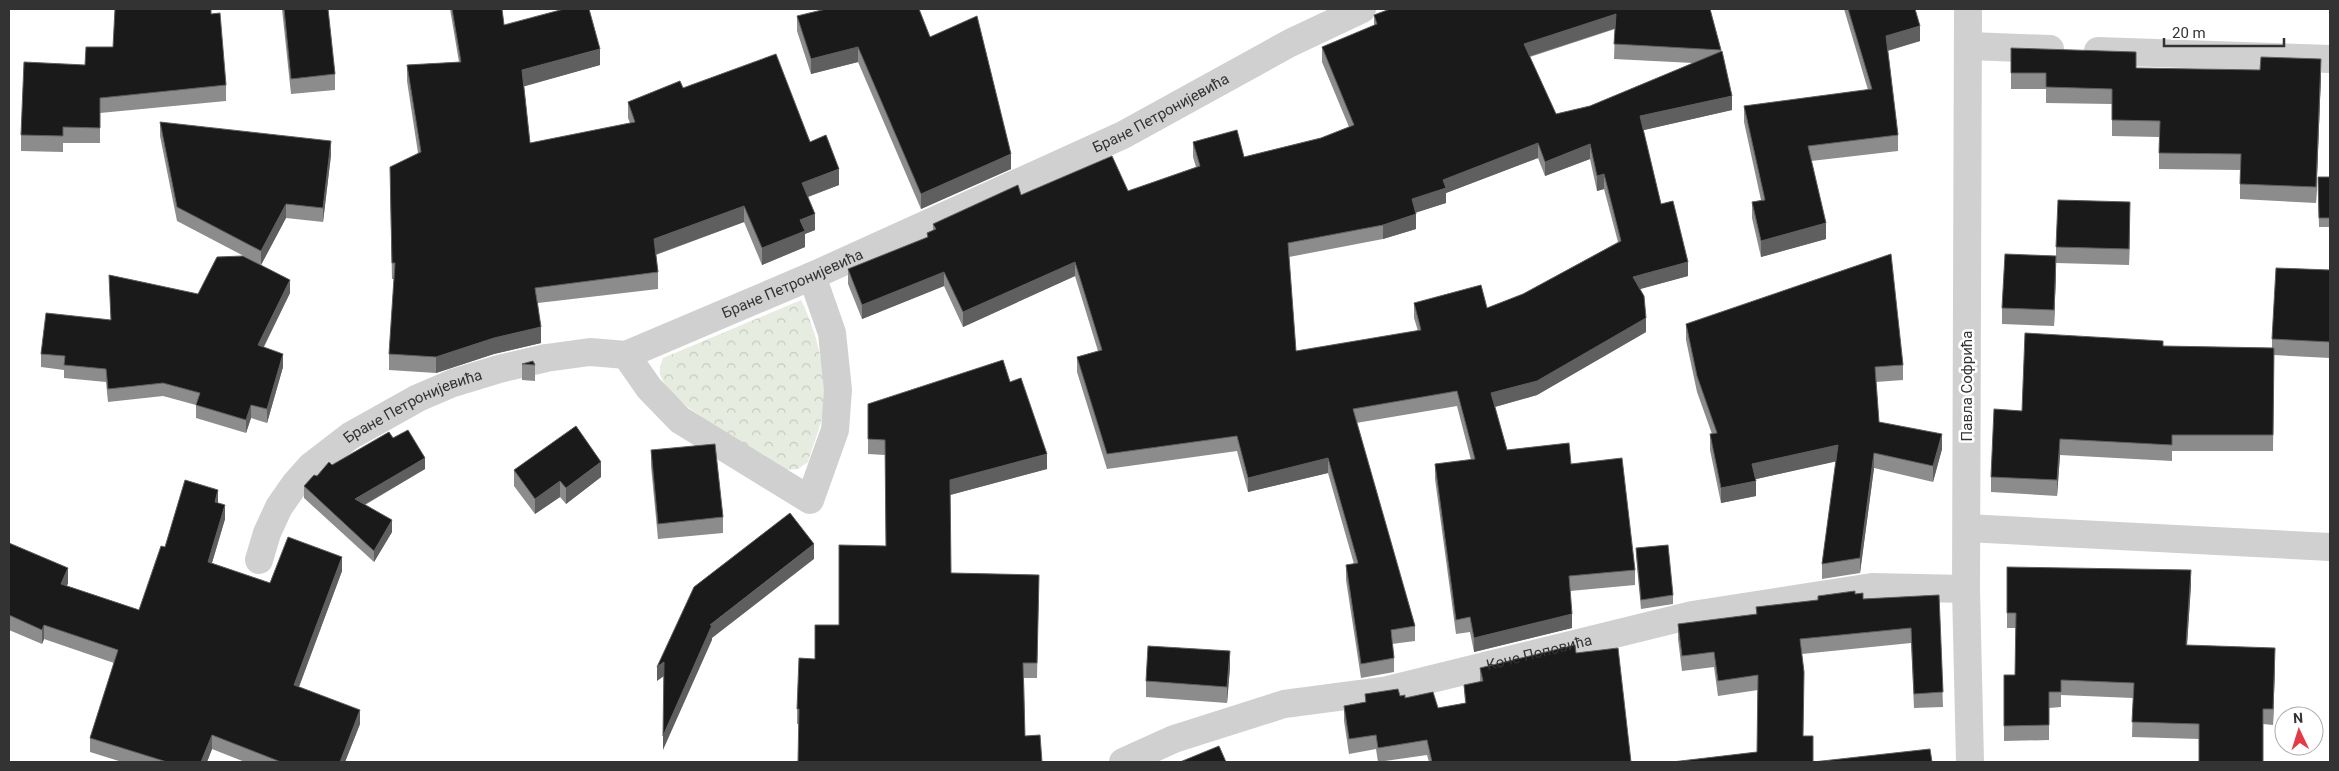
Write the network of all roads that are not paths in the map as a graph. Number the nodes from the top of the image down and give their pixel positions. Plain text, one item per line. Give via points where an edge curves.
1 (1362, 9) edge
2 (1968, 9) edge
3 (1969, 46) junction
4 (2330, 59) edge
5 (812, 276) junction
6 (626, 354) junction
7 (1967, 528) junction
8 (2330, 547) edge
9 (260, 560) dead end
10 (1966, 589) junction
11 (1122, 762) edge
12 (1970, 762) edge

1 - 5 street, Бране Петронијевића via 1290,43 1123,135
2 - 3 street, Павла Софрића
3 - 4 street
3 - 7 street, Павла Софрића
5 - 6 street, Бране Петронијевића
5 - 6 street via 832,333 838,390 835,430 810,500 680,420 650,388
6 - 9 street, Бране Петронијевића via 590,352 499,369 453,383 383,416 330,450 295,484 267,533
7 - 8 street
7 - 10 street, Павла Софрића
10 - 11 street, Коче Поповића via 1872,587 1692,615 1383,690 1284,704 1174,739
10 - 12 street, Павла Софрића

